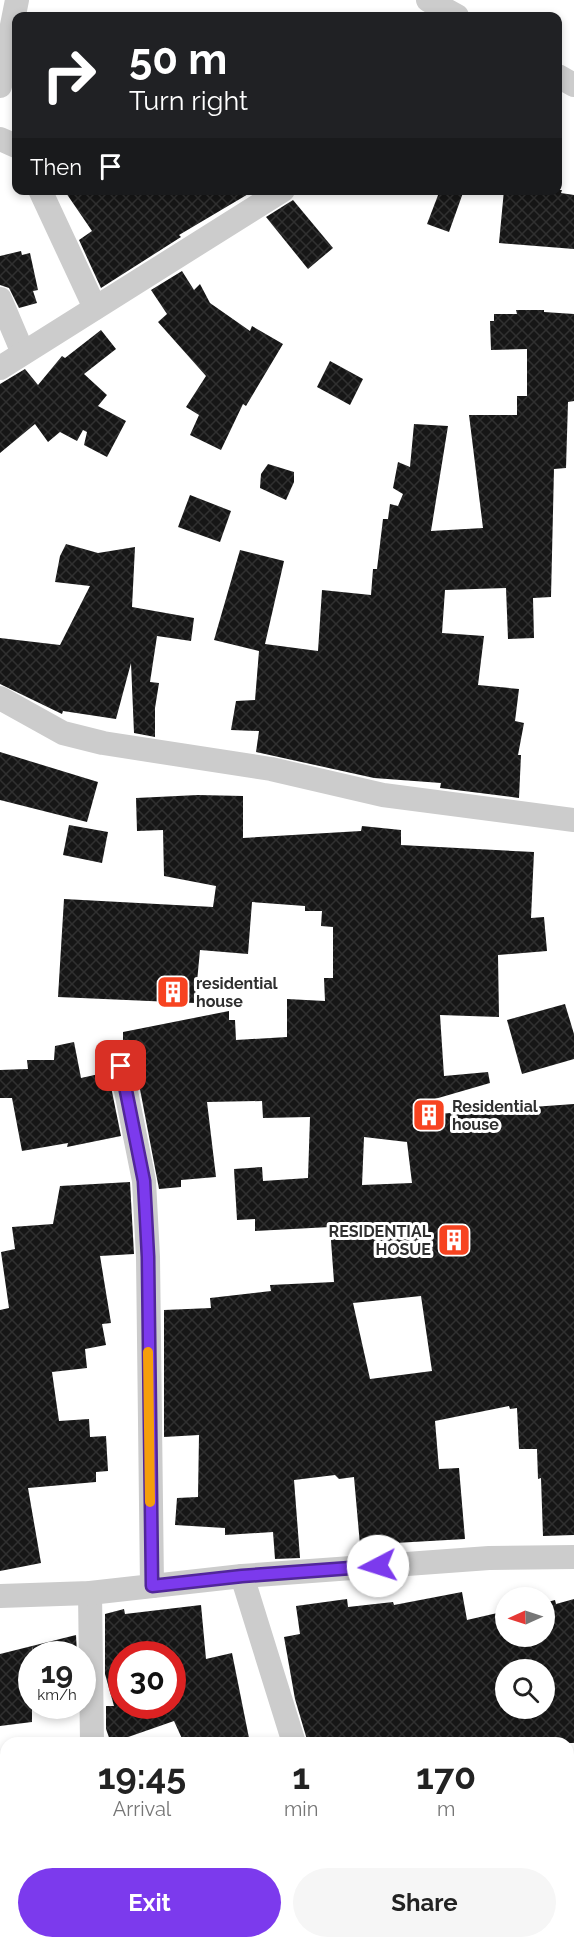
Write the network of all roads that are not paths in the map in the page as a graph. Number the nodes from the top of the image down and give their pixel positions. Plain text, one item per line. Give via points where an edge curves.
1 (428, 0) edge
2 (450, 12) edge
3 (12, 25) edge
4 (0, 86) edge
5 (42, 195) edge
6 (275, 195) edge
7 (0, 299) edge
8 (95, 308) junction
9 (23, 353) junction
10 (0, 368) edge
11 (0, 698) edge
12 (574, 820) edge
13 (121, 1066) dead end
14 (574, 1557) edge
15 (242, 1576) junction
16 (152, 1586) junction
17 (90, 1593) junction
18 (0, 1596) edge
19 (92, 1737) edge
20 (292, 1737) edge

1 - 2 street
3 - 4 street
5 - 8 street
6 - 8 street
7 - 9 street
8 - 9 street
9 - 10 street
11 - 12 street via 63,733 103,743 271,769 382,795
13 - 16 street via 144,1181
14 - 15 street via 489,1558
15 - 16 street
15 - 20 street
16 - 17 street
17 - 18 street
17 - 19 street

